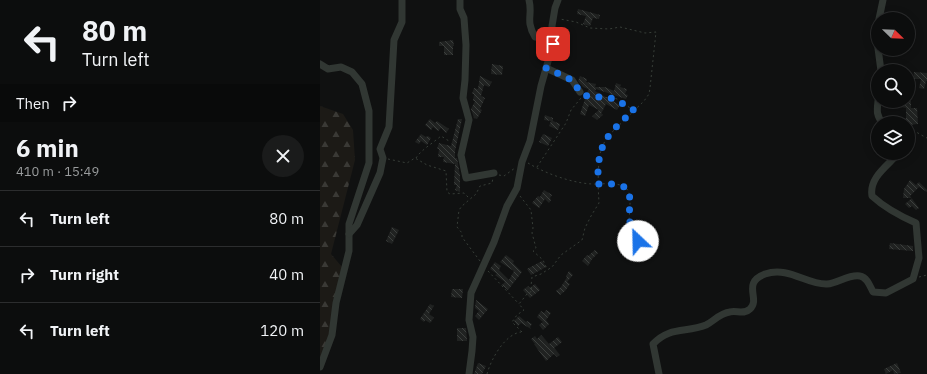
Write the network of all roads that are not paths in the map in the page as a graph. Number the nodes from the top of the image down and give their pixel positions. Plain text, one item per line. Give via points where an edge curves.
1 (402, 0) edge
2 (460, 0) edge
3 (529, 0) edge
4 (558, 0) edge
5 (884, 0) edge
6 (881, 12) edge
7 (553, 44) junction
8 (320, 64) edge
9 (546, 68) junction
10 (580, 92) road end
11 (892, 160) edge
12 (494, 173) dead end
13 (349, 234) junction
14 (320, 367) edge
15 (469, 374) edge
16 (659, 374) edge

1 - 13 street via 402,22 394,40 389,127 380,149 383,158 380,173 358,225
2 - 12 street via 466,45 463,98 469,120 461,155 463,167 466,178
3 - 7 street via 530,30 535,37 546,38
4 - 7 street via 552,26
5 - 6 street
7 - 9 street
8 - 13 street via 328,69 342,68 352,72 362,84 369,111 369,162 349,224
9 - 10 street via 572,80
9 - 15 street via 517,188 471,293 469,320 473,337
11 - 16 street via 874,179 872,196 884,207 916,223 919,258 913,279 886,293 873,292 866,279 860,276 827,284 782,272 764,274 754,280 752,285 753,304 750,310 741,313 731,311 705,325 660,337 653,344
13 - 14 street via 349,251 336,303 332,335

